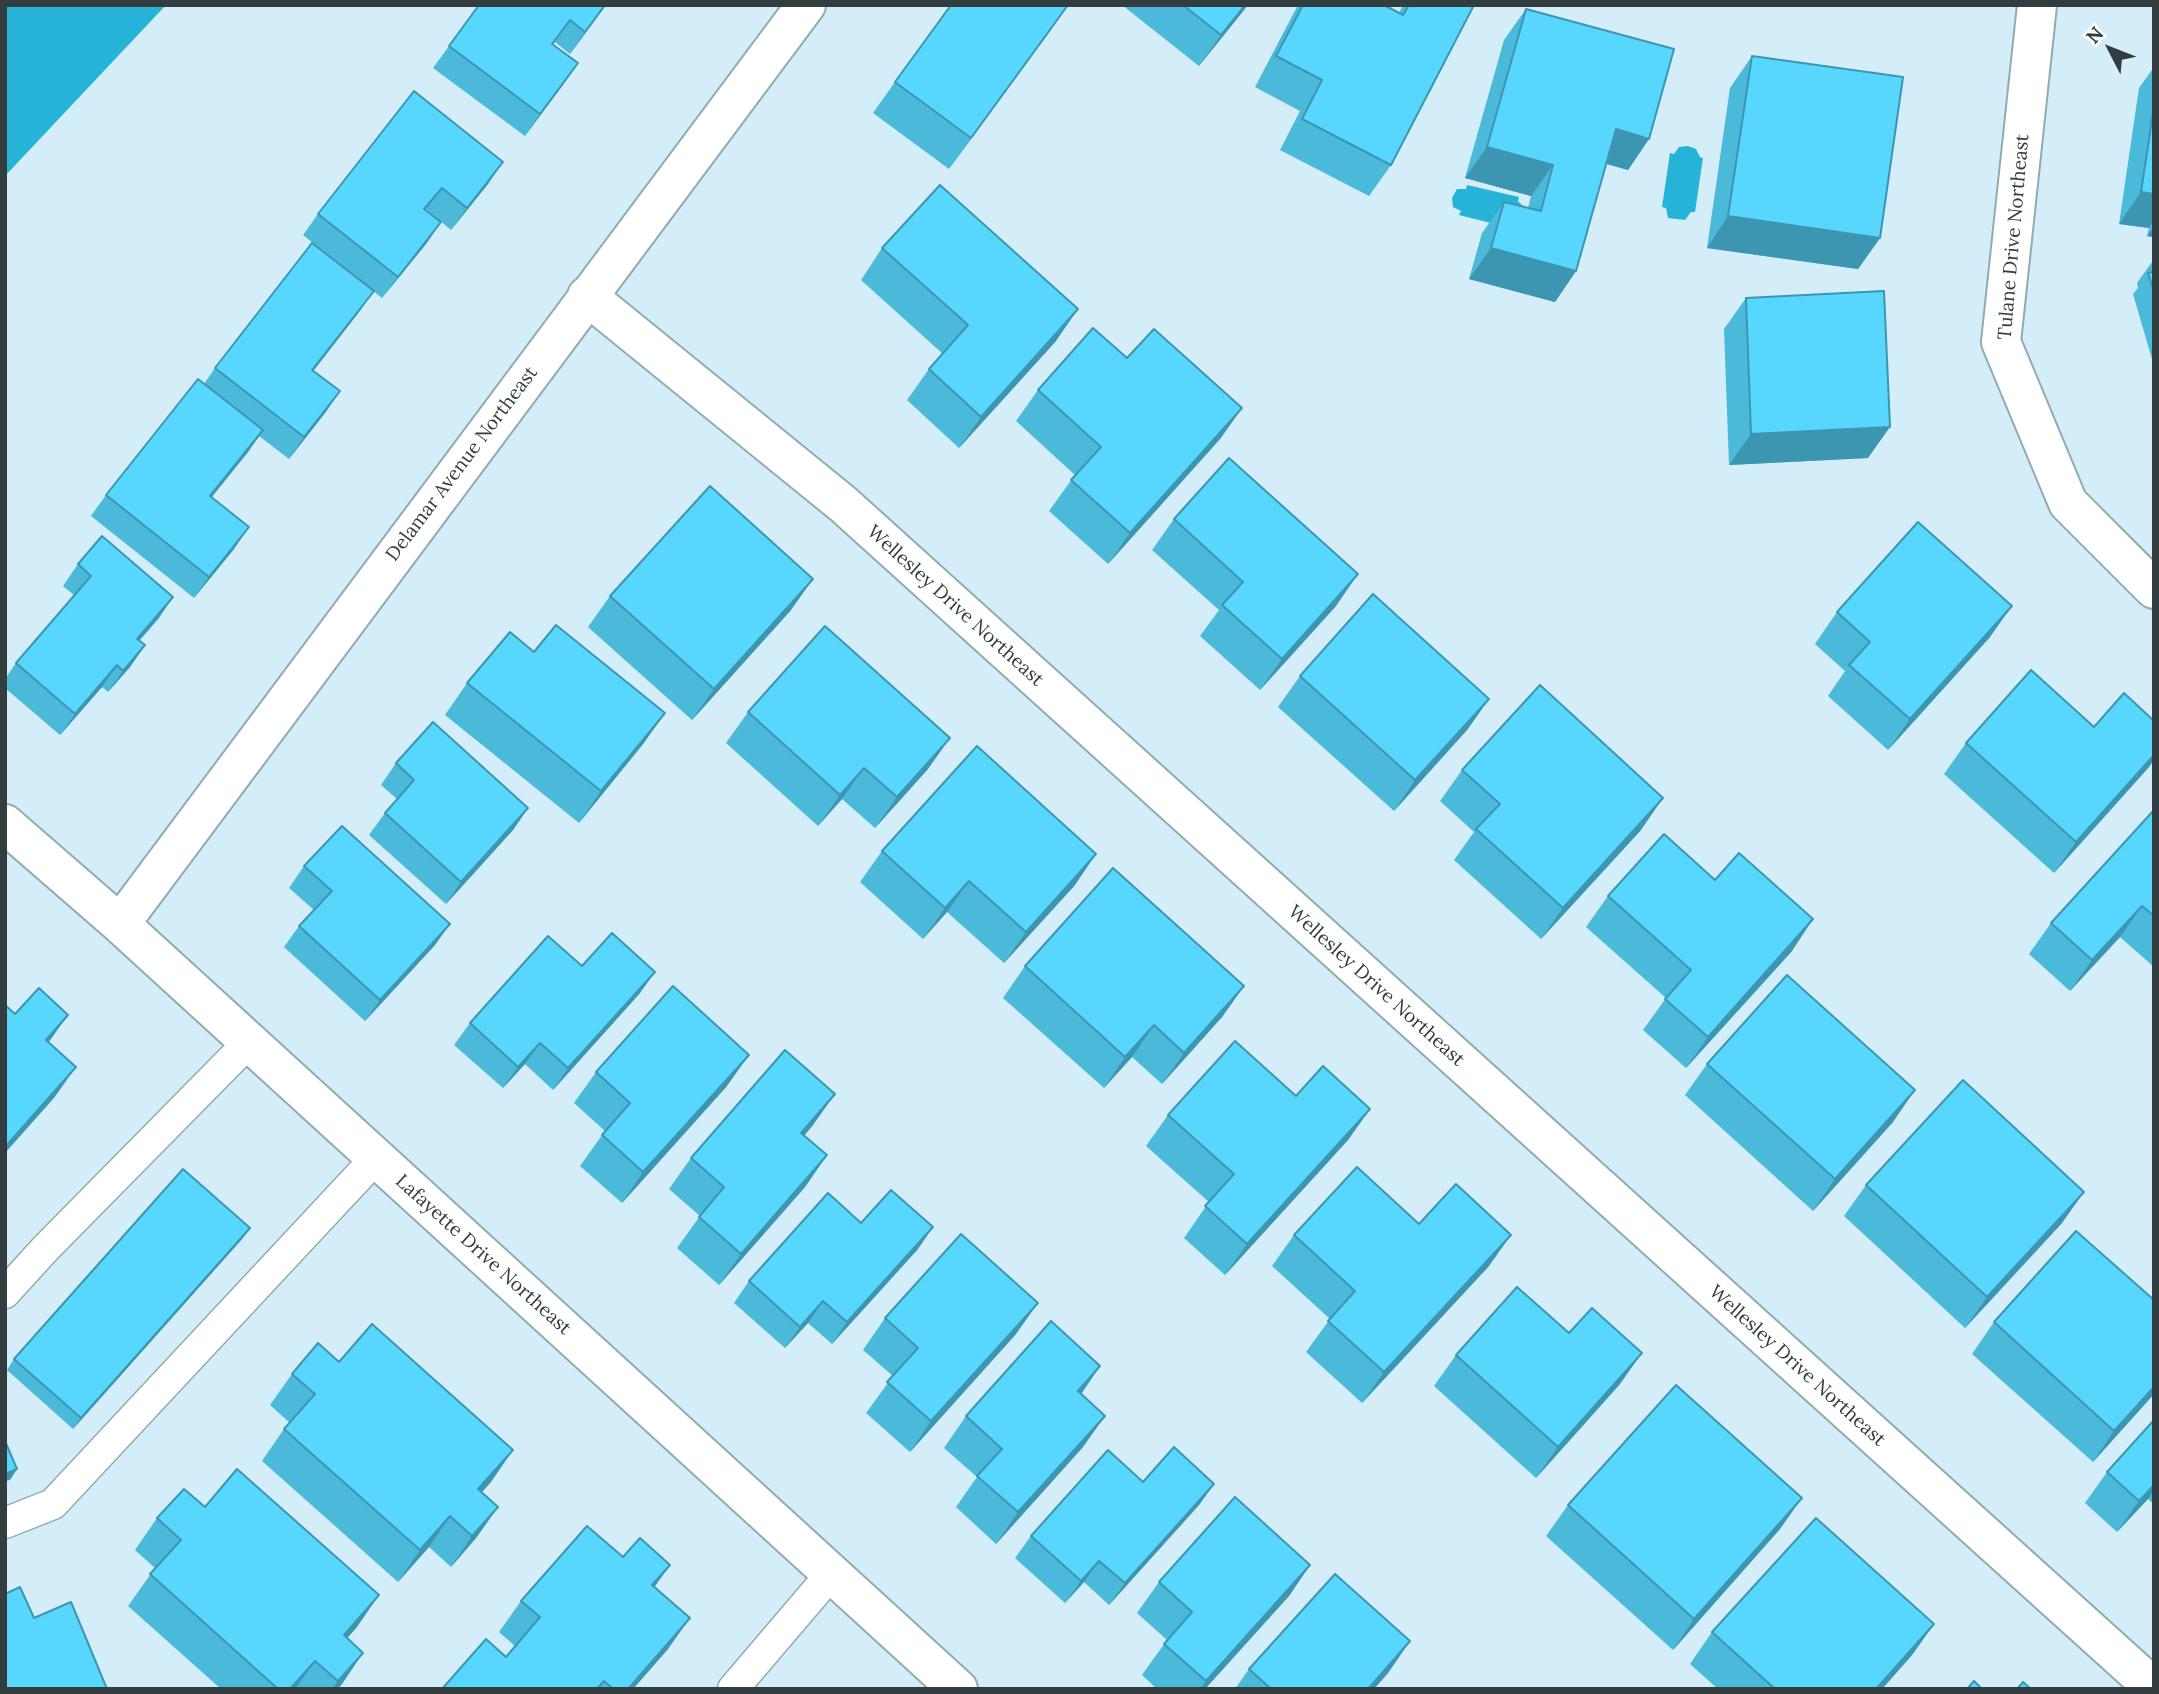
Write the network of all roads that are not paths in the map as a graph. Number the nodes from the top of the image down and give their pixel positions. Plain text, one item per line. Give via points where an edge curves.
1 (806, 5) edge
2 (2037, 5) edge
3 (587, 296) junction
4 (2154, 589) edge
5 (5, 824) edge
6 (120, 924) junction
7 (249, 1042) junction
8 (376, 1158) junction
9 (5, 1293) edge
10 (5, 1523) edge
11 (831, 1574) junction
12 (956, 1688) edge
13 (2154, 1688) edge
14 (733, 1689) edge

1 - 3 street, Delamar Avenue Northeast
2 - 4 street, Tulane Drive Northeast via 2001,342 2068,503
3 - 6 street, Delamar Avenue Northeast
3 - 13 street, Wellesley Drive Northeast via 843,504
5 - 6 street, Lafayette Drive Northeast
6 - 7 street, Lafayette Drive Northeast
7 - 8 street, Lafayette Drive Northeast
7 - 9 lane
8 - 10 lane via 53,1504
8 - 11 street, Lafayette Drive Northeast
11 - 12 street, Lafayette Drive Northeast
11 - 14 lane

